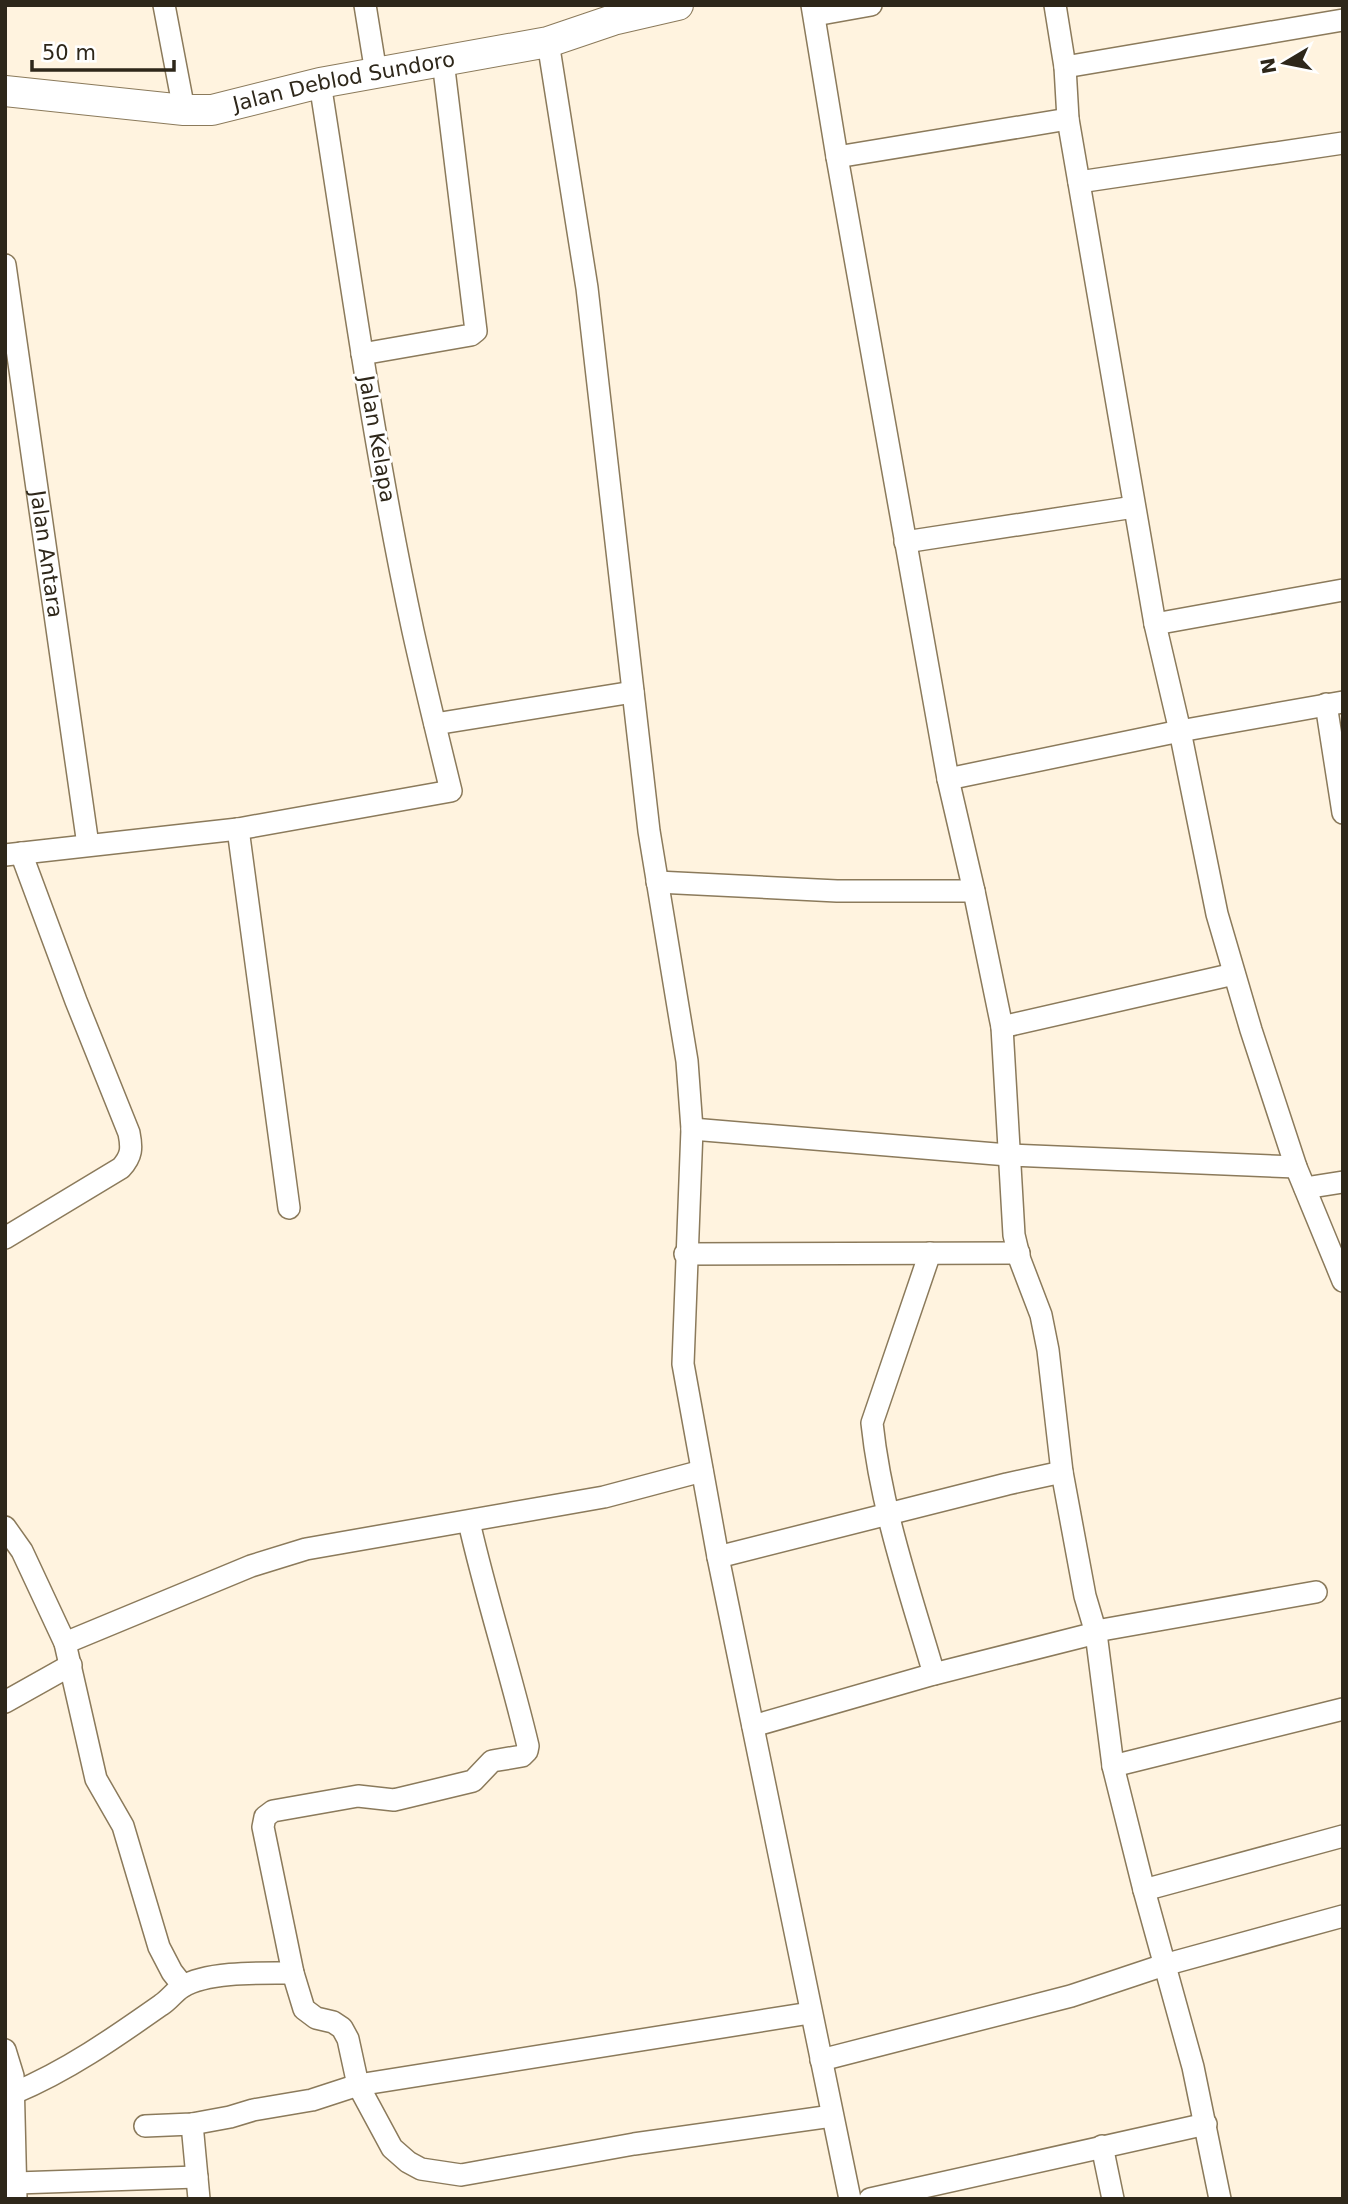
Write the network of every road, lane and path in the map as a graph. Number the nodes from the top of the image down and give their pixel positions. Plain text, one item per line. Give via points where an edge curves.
1 (164, 5) edge
2 (365, 5) edge
3 (871, 5) edge
4 (1055, 5) edge
5 (675, 6) edge
6 (814, 10) edge
7 (599, 15) edge
8 (1343, 20) edge
9 (548, 42) junction
10 (443, 61) junction
11 (1065, 66) junction
12 (376, 73) junction
13 (320, 83) junction
14 (5, 91) edge
15 (184, 110) junction
16 (1068, 119) junction
17 (1343, 144) edge
18 (837, 157) junction
19 (1079, 181) junction
20 (5, 265) edge
21 (362, 354) junction
22 (1133, 507) junction
23 (905, 542) junction
24 (1343, 590) edge
25 (1155, 624) junction
26 (633, 692) junction
27 (1334, 703) edge
28 (435, 724) junction
29 (1180, 731) junction
30 (948, 779) junction
31 (1343, 813) edge
32 (238, 829) junction
33 (88, 845) junction
34 (13, 854) edge
35 (657, 882) junction
36 (974, 891) junction
37 (1234, 974) junction
38 (1002, 1027) junction
39 (692, 1129) junction
40 (1009, 1154) junction
41 (1296, 1167) junction
42 (1343, 1182) edge
43 (1305, 1188) junction
44 (289, 1208) dead end
45 (5, 1238) edge
46 (930, 1253) junction
47 (1018, 1253) junction
48 (685, 1254) junction
49 (1343, 1281) edge
50 (702, 1471) junction
51 (1062, 1472) junction
52 (889, 1515) junction
53 (469, 1522) junction
54 (5, 1527) edge
55 (718, 1557) junction
56 (1316, 1592) dead end
57 (1096, 1632) junction
58 (65, 1643) junction
59 (71, 1665) junction
60 (933, 1674) junction
61 (5, 1702) edge
62 (1343, 1709) edge
63 (752, 1726) junction
64 (1112, 1766) junction
65 (1343, 1836) edge
66 (1143, 1890) junction
67 (1343, 1916) edge
68 (1164, 1965) junction
69 (293, 1973) junction
70 (183, 1986) junction
71 (810, 2013) junction
72 (5, 2050) edge
73 (821, 2060) junction
74 (358, 2085) junction
75 (14, 2093) junction
76 (832, 2116) junction
77 (192, 2124) junction
78 (1206, 2124) junction
79 (145, 2126) dead end
80 (1102, 2146) junction
81 (198, 2188) edge
82 (16, 2191) edge
83 (850, 2199) edge
84 (870, 2199) edge
85 (1113, 2199) edge
86 (1220, 2199) edge

1 - 15 street
2 - 12 street
3 - 6 street
4 - 11 street
5 - 7 main road, Jalan Deblod Sundoro
6 - 18 street
7 - 9 main road, Jalan Deblod Sundoro
8 - 11 street
9 - 10 main road, Jalan Deblod Sundoro
9 - 26 street via 587,288
10 - 12 main road, Jalan Deblod Sundoro
10 - 21 street via 476,331
11 - 16 street
12 - 13 main road, Jalan Deblod Sundoro
13 - 15 main road, Jalan Deblod Sundoro via 212,110
13 - 21 street, Jalan Kelapa
14 - 15 main road, Jalan Deblod Sundoro
16 - 18 street
16 - 19 street
17 - 19 street
18 - 23 street
19 - 22 street
20 - 33 street, Jalan Antara
21 - 28 street, Jalan Kelapa via 413,631
22 - 23 street
22 - 25 street
23 - 30 street
24 - 25 street
25 - 29 street
26 - 28 street
26 - 35 street
27 - 29 street
27 - 31 street
28 - 32 street, Jalan Kelapa via 451,791
29 - 30 street
29 - 37 street
30 - 36 street
32 - 33 street
32 - 44 street
33 - 34 street
34 - 45 street via 132,1147 121,1168
35 - 36 street via 837,891
35 - 39 street via 687,1061
36 - 38 street
37 - 38 street
37 - 41 street
38 - 40 street
39 - 40 street
39 - 48 street
40 - 41 street
40 - 47 street
41 - 43 street
42 - 43 street
43 - 49 street
46 - 47 street
46 - 48 street
46 - 52 street via 872,1423
47 - 51 street via 1041,1315
48 - 50 street via 683,1364
50 - 53 street via 604,1497
50 - 55 street
51 - 52 street
51 - 57 street
52 - 55 street
52 - 60 street
53 - 58 street via 356,1539 284,1556
53 - 69 street via 482,1583 513,1681 527,1751 523,1756 492,1761 473,1781 394,1800 358,1796 273,1811 265,1817 263,1827
54 - 58 street via 22,1551
55 - 63 street
56 - 57 street
57 - 60 street
57 - 64 street
58 - 59 street
59 - 61 street
59 - 70 street via 96,1779 123,1826 159,1947
60 - 63 street
62 - 64 street
63 - 71 street
64 - 66 street
65 - 66 street
66 - 68 street
67 - 68 street
68 - 73 street via 1070,1996
68 - 78 street
69 - 70 street via 228,1975
69 - 74 street via 304,2009 342,2028
70 - 75 street via 99,2048 51,2078
71 - 73 street
71 - 74 street
72 - 75 street
73 - 76 street
74 - 76 street via 392,2148 408,2162 421,2169 461,2175
74 - 77 street
75 - 82 street
76 - 83 street
77 - 79 street
77 - 81 street
78 - 80 street
78 - 86 street
80 - 84 street
80 - 85 street
81 - 82 street

